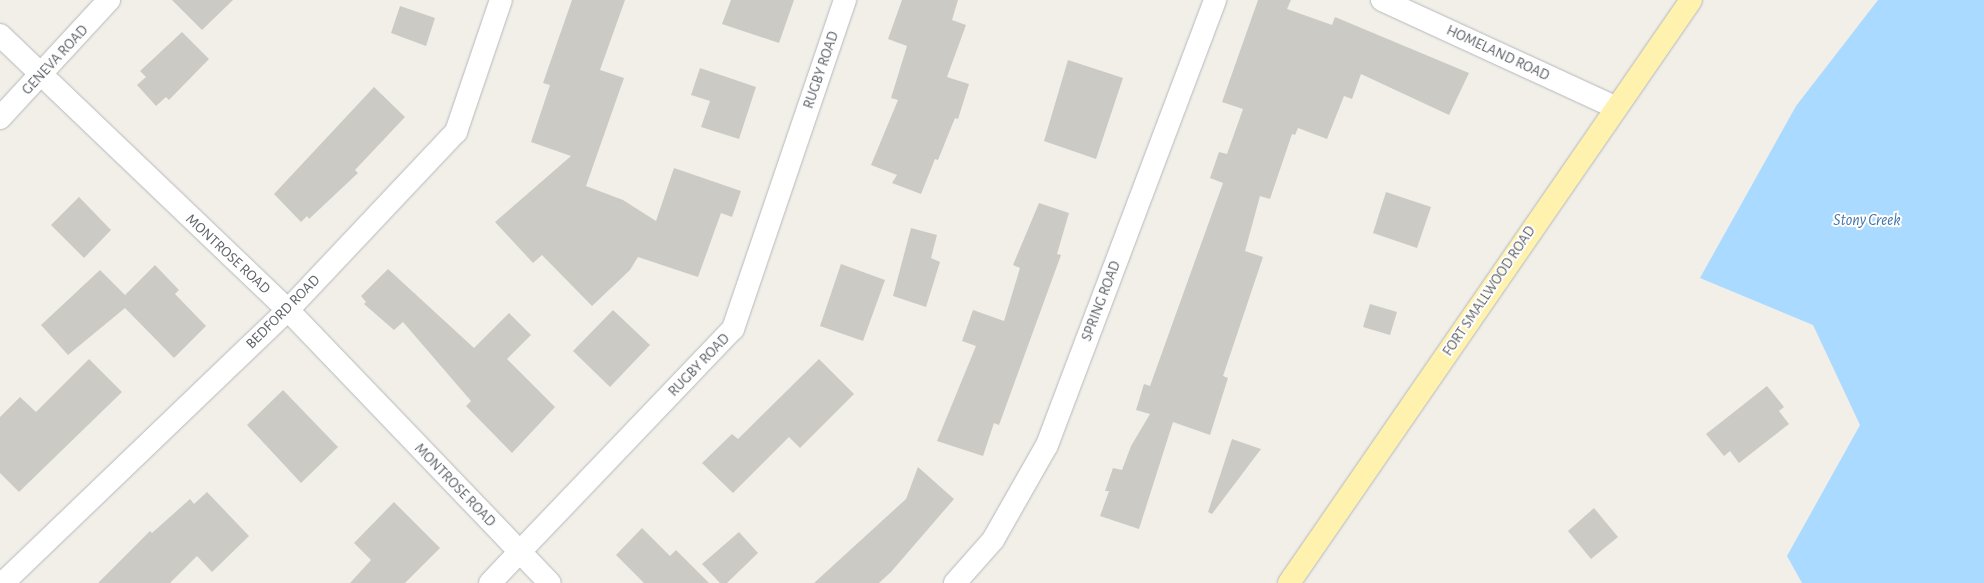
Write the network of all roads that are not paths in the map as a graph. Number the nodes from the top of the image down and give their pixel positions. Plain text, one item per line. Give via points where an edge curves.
1 (110, 0) edge
2 (501, 0) edge
3 (845, 0) edge
4 (1214, 0) edge
5 (1382, 0) edge
6 (1691, 0) edge
7 (0, 35) edge
8 (41, 77) junction
9 (1615, 107) junction
10 (0, 118) edge
11 (288, 310) junction
12 (520, 554) junction
13 (3, 583) edge
14 (490, 583) edge
15 (550, 583) edge
16 (955, 583) edge
17 (1289, 583) edge

1 - 8 street, GENEVA ROAD
2 - 11 street, BEDFORD ROAD via 456,132
3 - 12 street, RUGBY ROAD via 733,329
4 - 16 street, SPRING ROAD via 1047,446 993,540
5 - 9 street, HOMELAND ROAD
6 - 9 main road, FORT SMALLWOOD ROAD
7 - 8 street, MONTROSE ROAD
8 - 10 street, GENEVA ROAD
8 - 11 street, MONTROSE ROAD
9 - 17 main road, FORT SMALLWOOD ROAD
11 - 12 street, MONTROSE ROAD
11 - 13 street, BEDFORD ROAD
12 - 14 street, RUGBY ROAD
12 - 15 street, MONTROSE ROAD

